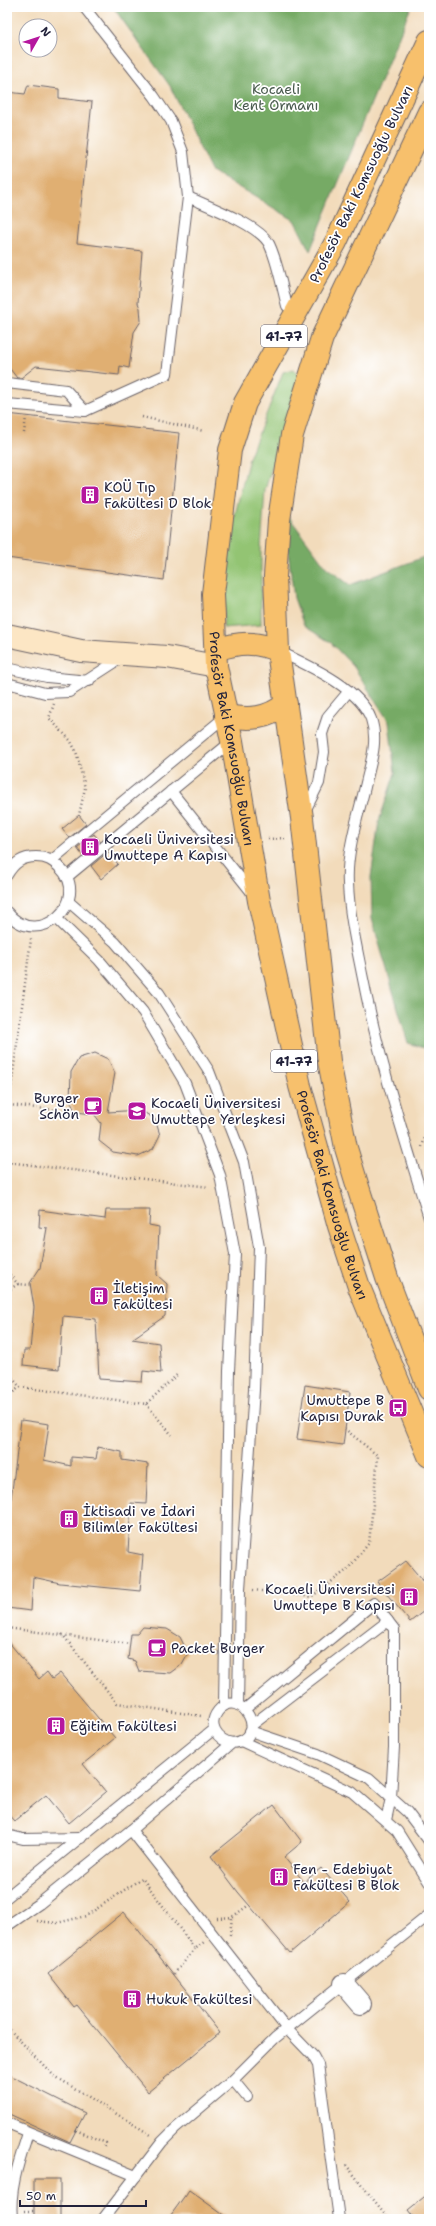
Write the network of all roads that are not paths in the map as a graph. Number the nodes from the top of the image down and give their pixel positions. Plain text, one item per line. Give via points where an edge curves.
1 (84, 7) edge
2 (429, 41) edge
3 (429, 112) edge
4 (188, 198) junction
5 (287, 306) dead end
6 (7, 384) edge
7 (7, 404) edge
8 (85, 411) junction
9 (7, 635) edge
10 (278, 651) junction
11 (126, 654) junction
12 (216, 658) junction
13 (7, 668) edge
14 (89, 681) junction
15 (7, 683) edge
16 (349, 691) junction
17 (286, 704) junction
18 (226, 716) junction
19 (232, 741) junction
20 (171, 791) junction
21 (302, 827) junction
22 (52, 860) junction
23 (10, 864) edge
24 (7, 875) edge
25 (67, 877) junction
26 (259, 901) junction
27 (69, 902) junction
28 (7, 913) edge
29 (57, 920) junction
30 (429, 1218) edge
31 (429, 1389) edge
32 (429, 1456) edge
33 (388, 1621) junction
34 (224, 1706) junction
35 (241, 1707) junction
36 (251, 1728) junction
37 (214, 1729) junction
38 (237, 1742) junction
39 (391, 1798) junction
40 (386, 1820) junction
41 (131, 1830) junction
42 (7, 1835) edge
43 (82, 1838) junction
44 (429, 1841) edge
45 (429, 1882) edge
46 (7, 1897) edge
47 (429, 1915) edge
48 (7, 1926) edge
49 (344, 1984) junction
50 (361, 2004) dead end
51 (287, 2029) junction
52 (233, 2080) junction
53 (248, 2097) dead end
54 (7, 2123) edge
55 (28, 2133) junction
56 (136, 2176) junction
57 (12, 2219) edge
58 (103, 2219) edge
59 (339, 2219) edge

1 - 4 lane via 171,121 183,152
2 - 12 highway, Profesör Baki Komsuoğlu Bulvarı / 41-77 via 336,242 245,403 230,450 219,531 213,594
3 - 10 highway, Profesör Baki Komsuoğlu Bulvarı / 41-77 via 322,338 292,435 279,520 275,576
4 - 5 lane via 241,221 267,241
4 - 8 lane via 167,374
6 - 8 lane via 66,390
7 - 8 lane
9 - 11 main road via 81,651
10 - 12 highway via 265,645 248,642 231,644
10 - 16 lane
10 - 17 highway, Profesör Baki Komsuoğlu Bulvarı / 41-77
11 - 12 main road
11 - 14 lane
12 - 18 highway, Profesör Baki Komsuoğlu Bulvarı / 41-77
13 - 14 lane via 47,677
14 - 15 lane via 69,692 58,693 45,693
16 - 21 lane via 328,716 322,734 324,752 319,784
16 - 30 lane via 363,704 374,731 374,748 353,838 350,863 348,882 352,918 370,1013
17 - 18 highway via 264,717 253,719
17 - 21 highway, Profesör Baki Komsuoğlu Bulvarı / 41-77
18 - 19 highway, Profesör Baki Komsuoğlu Bulvarı / 41-77
18 - 22 lane
19 - 20 lane
19 - 26 highway, Profesör Baki Komsuoğlu Bulvarı / 41-77
20 - 25 lane
20 - 26 lane
21 - 31 highway, Profesör Baki Komsuoğlu Bulvarı / 41-77 via 329,1061 346,1148 387,1278
22 - 23 lane via 33,857
22 - 25 lane
23 - 24 lane
25 - 27 lane
26 - 32 highway, Profesör Baki Komsuoğlu Bulvarı / 41-77 via 300,1086 338,1226 376,1332
27 - 29 lane
27 - 35 lane via 114,942 159,994 208,1071 244,1162 259,1247 254,1390 240,1589
28 - 29 lane via 22,924 32,926 46,925
29 - 34 lane via 99,960 143,1012 186,1083 220,1175 235,1254 229,1372
33 - 35 lane via 374,1603
33 - 36 lane
33 - 39 lane via 394,1629 394,1748
34 - 35 lane
34 - 37 lane via 216,1713
35 - 36 lane via 250,1716
36 - 38 lane
36 - 39 lane via 318,1754 369,1778
37 - 38 lane via 221,1739
37 - 43 lane
38 - 40 lane via 352,1792
38 - 41 lane
39 - 40 lane
39 - 44 lane via 407,1812
40 - 45 lane via 397,1831
41 - 48 lane
41 - 51 lane
42 - 43 lane via 23,1839
43 - 46 lane
47 - 49 lane
49 - 50 street
49 - 51 lane
51 - 52 lane
51 - 59 lane via 313,2056 318,2065
52 - 53 lane
52 - 56 lane via 162,2142
54 - 55 lane
55 - 56 lane
55 - 57 lane via 16,2172 11,2205
56 - 58 lane

